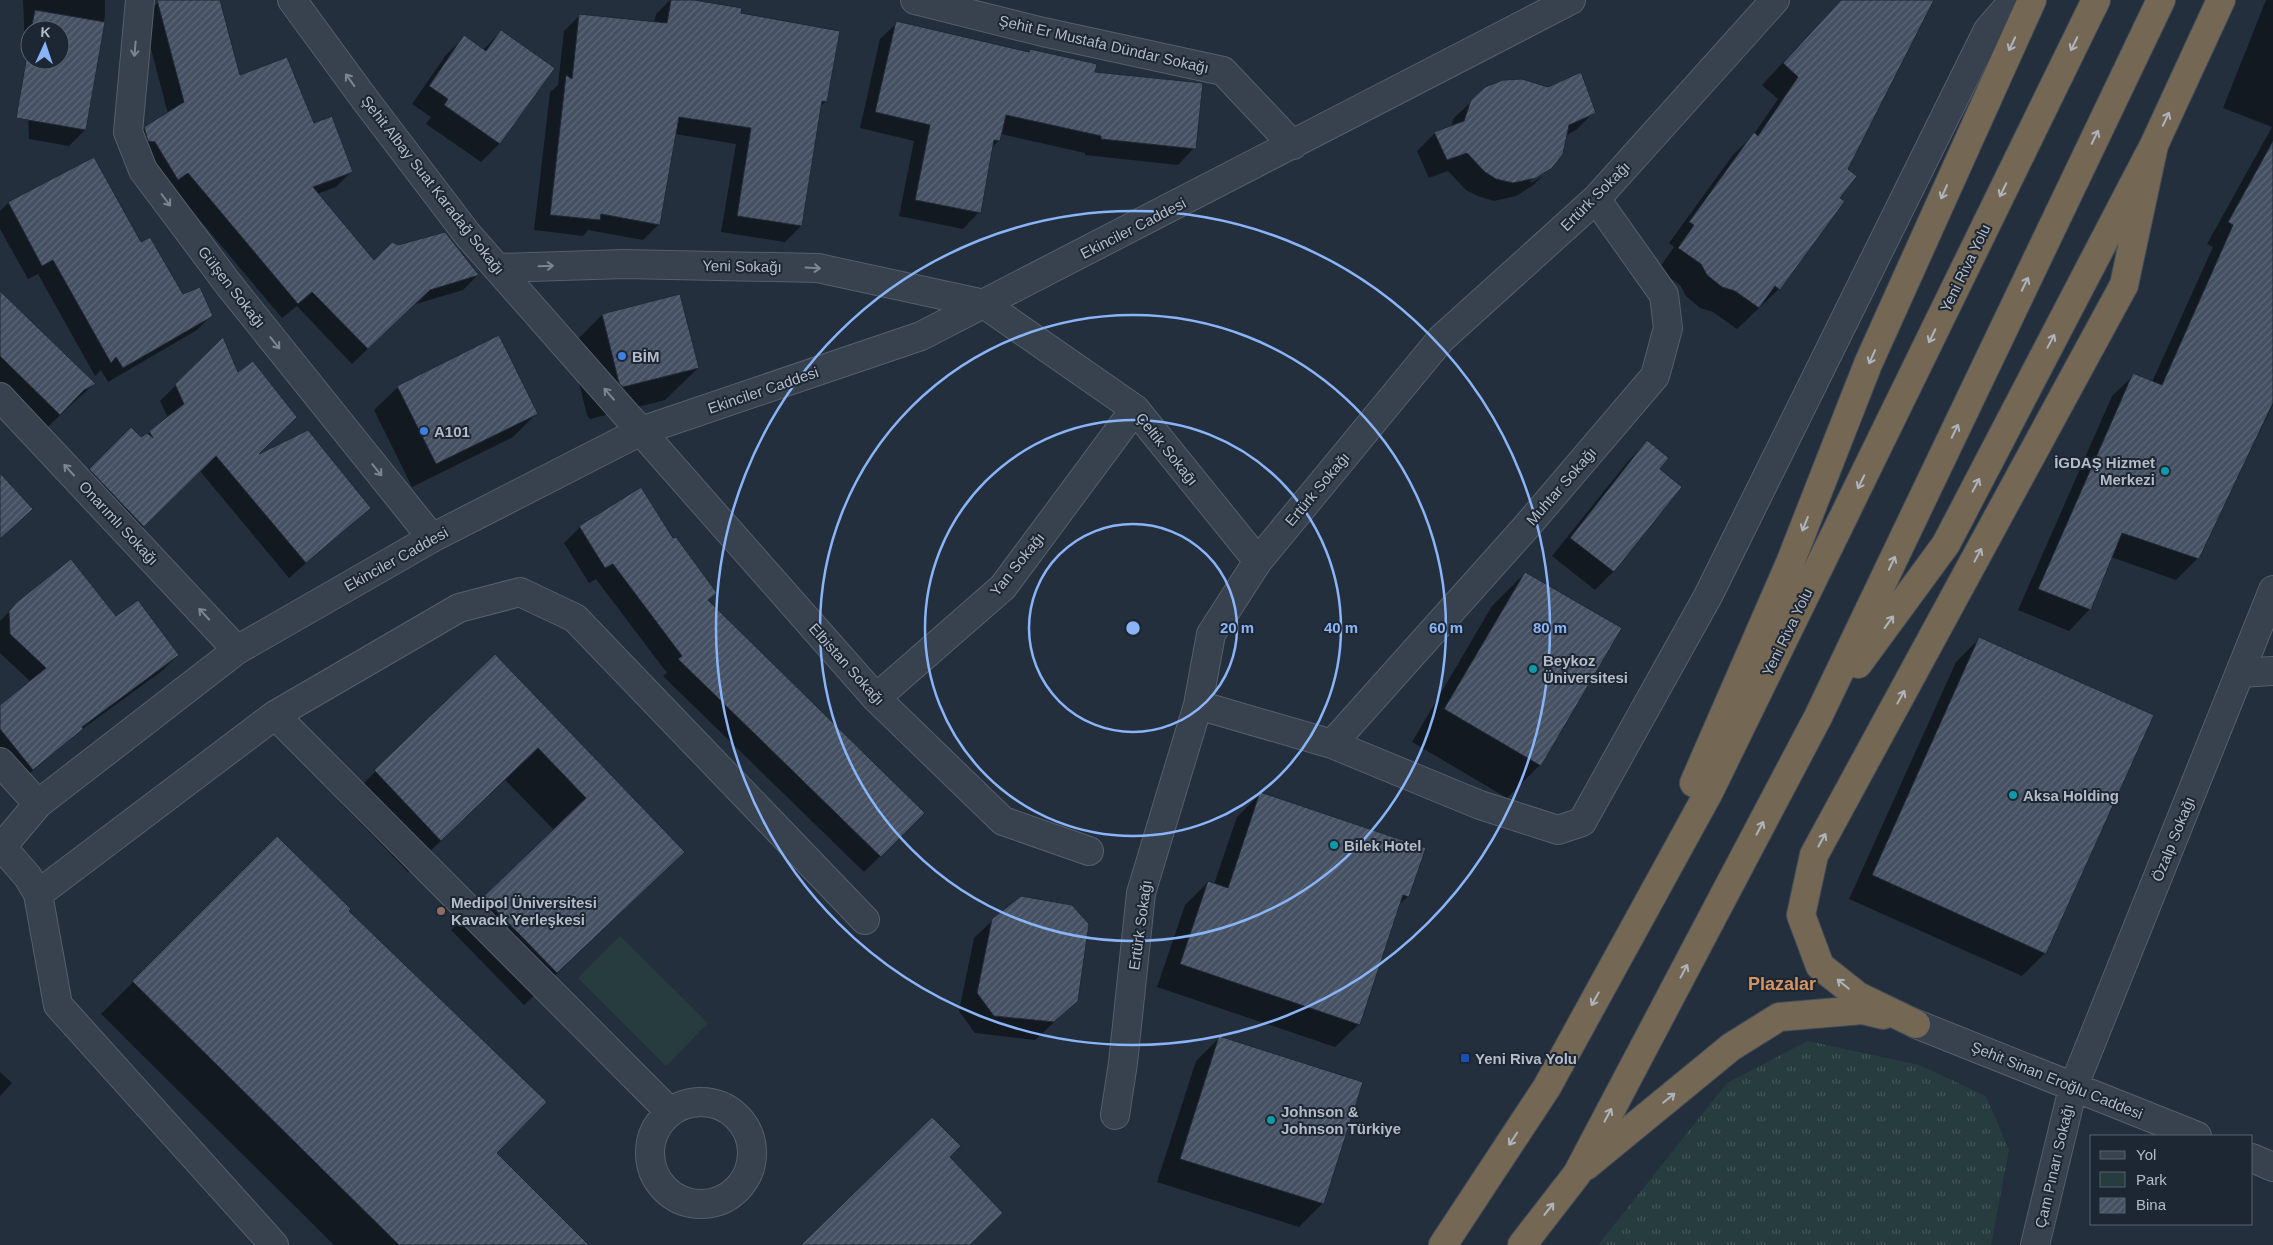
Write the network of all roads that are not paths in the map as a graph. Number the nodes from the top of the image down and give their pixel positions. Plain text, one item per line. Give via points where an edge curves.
1 (140, 0) edge
2 (292, 0) edge
3 (915, 0) edge
4 (1571, 0) edge
5 (1776, 0) edge
6 (2014, 0) edge
7 (2032, 0) edge
8 (2096, 0) edge
9 (2161, 0) edge
10 (2221, 0) edge
11 (1293, 145) junction
12 (2154, 145) junction
13 (1596, 200) junction
14 (497, 268) junction
15 (984, 304) junction
16 (0, 397) edge
17 (1135, 409) junction
18 (641, 431) junction
19 (432, 538) junction
20 (1258, 561) junction
21 (2273, 590) edge
22 (237, 650) junction
23 (2273, 671) edge
24 (2240, 673) junction
25 (876, 698) junction
26 (1198, 705) junction
27 (275, 715) junction
28 (1818, 718) junction
29 (1332, 744) junction
30 (0, 762) edge
31 (38, 804) junction
32 (1, 848) edge
33 (1089, 851) dead end
34 (38, 894) junction
35 (866, 920) dead end
36 (1619, 957) junction
37 (1916, 1024) junction
38 (2072, 1088) junction
39 (670, 1112) dead end
40 (1115, 1114) dead end
41 (2195, 1135) edge
42 (2253, 1158) edge
43 (2273, 1167) edge
44 (1577, 1174) junction
45 (274, 1245) edge
46 (1443, 1245) edge
47 (1522, 1245) edge
48 (2035, 1245) edge

1 -> 19 street, Gülşen Sokağı via 128,132 143,170 229,285
14 -> 2 street, Şehit Albay Suat Karadağ Sokağı via 410,160
3 - 11 street, Şehit Er Mustafa Dündar Sokağı via 1223,71
4 - 11 street, Ekinciler Caddesi
5 - 13 street, Ertürk Sokağı
6 - 29 street via 1988,30 1708,596 1582,822 1558,830 1480,805
7 -> 36 highway via 1872,355 1790,563
8 -> 36 highway, Yeni Riva Yolu via 1709,792
28 -> 9 highway
12 -> 10 highway
11 - 15 street, Ekinciler Caddesi
28 -> 12 highway via 1946,544
37 -> 12 highway via 1858,996 1820,966 1801,915 1814,855 2124,284
13 - 20 street, Ertürk Sokağı via 1441,339
13 - 29 street, Muhtar Sokağı via 1664,295 1668,328 1655,376 1527,526
14 -> 15 street, Yeni Sokağı via 624,264 818,268
18 -> 14 street, Şehit Albay Suat Karadağ Sokağı
15 - 17 street, Çeltik Sokaḡı
15 - 18 street, Ekinciler Caddesi via 921,336
22 -> 16 street, Onarımlı Sokağı
17 - 20 street, Çeltik Sokaḡı
17 - 25 street, Yan Sokağı via 1003,587
18 - 19 street, Ekinciler Caddesi
18 - 25 street, Elbistan Sokağı
19 - 22 street, Ekinciler Caddesi
20 - 26 street, Ertürk Sokağı via 1210,634
21 - 24 street, Özalp Sokağı
22 - 31 street, Ekinciler Caddesi
23 - 24 street
24 - 38 street, Özalp Sokağı
25 - 33 street, Elbistan Sokağı via 1004,821
26 - 29 street
26 - 40 street, Ertürk Sokağı via 1141,893
27 - 34 street
27 - 35 street via 459,608 520,592 575,618
27 - 39 street
44 -> 28 highway
30 - 31 street
31 - 32 street, Ekinciler Caddesi
32 - 34 street via 28,877
34 - 45 street via 58,1005
36 -> 46 highway, Yeni Riva Yolu via 1547,1087
37 - 38 street, Şehit Sinan Eroğlu Caddesi
44 -> 37 highway via 1731,1047 1779,1017 1862,1010
38 - 41 street, Şehit Sinan Eroğlu Caddesi
38 - 48 street, Çam Pınarı Sokağı
42 - 43 street
47 -> 44 highway

